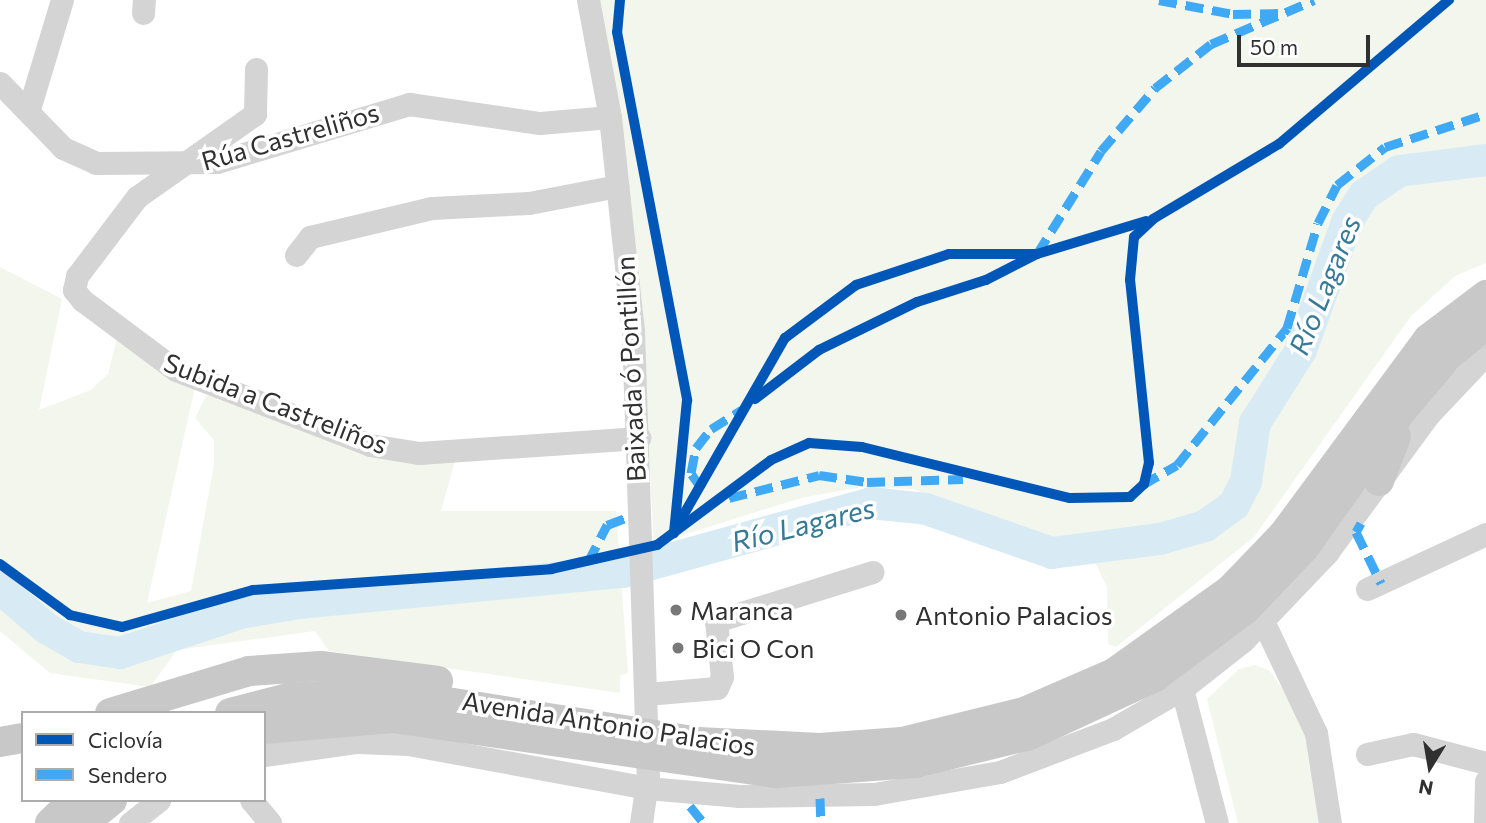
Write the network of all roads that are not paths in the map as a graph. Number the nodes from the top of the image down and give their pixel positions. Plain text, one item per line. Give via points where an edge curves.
1 (62, 0) edge
2 (588, 0) edge
3 (256, 69) dead end
4 (0, 83) edge
5 (29, 109) junction
6 (610, 117) junction
7 (175, 165) junction
8 (617, 186) junction
9 (296, 255) dead end
10 (1486, 295) edge
11 (1486, 325) edge
12 (1486, 354) edge
13 (1397, 417) junction
14 (639, 438) junction
15 (1379, 481) junction
16 (1486, 534) edge
17 (872, 572) dead end
18 (1367, 589) dead end
19 (1264, 621) junction
20 (1182, 689) junction
21 (646, 701) junction
22 (117, 711) edge
23 (238, 711) edge
24 (551, 717) junction
25 (266, 729) edge
26 (21, 738) edge
27 (0, 741) edge
28 (1367, 754) dead end
29 (266, 755) edge
30 (1486, 763) edge
31 (647, 781) junction
32 (1486, 781) edge
33 (72, 802) edge
34 (110, 802) edge
35 (156, 802) edge
36 (253, 802) edge
37 (1485, 819) edge
38 (50, 823) edge
39 (84, 823) edge
40 (130, 823) edge
41 (270, 823) edge
42 (641, 823) edge
43 (1217, 823) edge
44 (1330, 823) edge

1 - 5 street
2 - 6 street, Baixada ó Pontillón
3 - 7 street, Subida a Castreliños via 255,114 201,156
4 - 5 street, Rúa Castreliños
5 - 7 street, Rúa Castreliños via 83,160
6 - 7 street, Rúa Castreliños via 540,123 409,104 217,162
6 - 8 street, Baixada ó Pontillón
7 - 14 street, Subida a Castreliños via 138,197 75,283 82,300 156,358 392,450
8 - 9 street via 529,203 432,208 310,237
8 - 14 street, Baixada ó Pontillón
10 - 24 main road, Avenida Antonio Palacios via 1428,339 1283,535 1230,590 1150,651 1080,690 955,732 820,748 698,742
11 - 13 main road, Avenida Antonio Palacios via 1449,355
12 - 15 street via 1461,374
13 - 15 main road via 1394,448
13 - 25 main road, Avenida Antonio Palacios via 1304,548 1213,636 1091,712 965,754 869,769 776,772 695,766 393,718
14 - 21 street, Baixada ó Pontillón via 636,525
15 - 19 street via 1327,553
16 - 18 street
17 - 21 street via 716,621 722,677 717,688 707,694
19 - 20 street
19 - 44 street via 1316,733
20 - 31 street via 1054,753 933,787 820,798
20 - 43 street
21 - 31 street, Baixada ó Pontillón
22 - 24 main road via 249,671 320,666 400,673 494,692
23 - 24 main road, Avenida Antonio Palacios via 288,698 384,692
26 - 27 main road
28 - 30 street via 1413,744
29 - 31 street via 356,742 408,744
31 - 42 street, Baixada ó Pontillón
32 - 37 street
33 - 38 main road
34 - 39 main road
35 - 40 street
36 - 41 street

